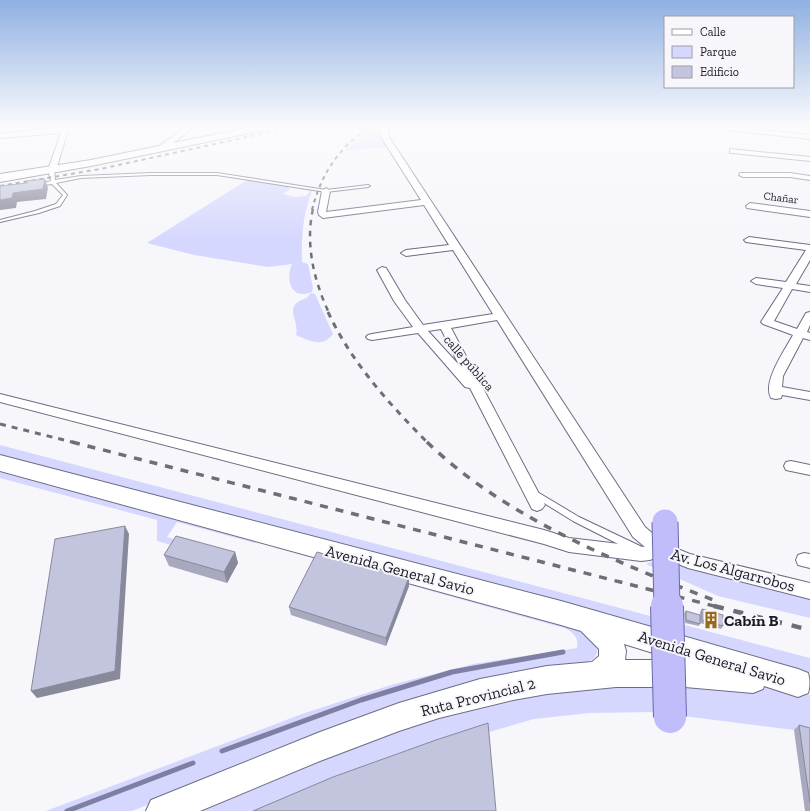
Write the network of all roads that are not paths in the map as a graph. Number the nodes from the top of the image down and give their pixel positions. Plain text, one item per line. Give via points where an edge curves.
1 (54, 165) edge
2 (78, 165) edge
3 (403, 165) edge
4 (52, 170) junction
5 (743, 175) dead end
6 (0, 178) edge
7 (810, 178) edge
8 (53, 182) junction
9 (31, 186) edge
10 (368, 186) dead end
11 (326, 191) junction
12 (427, 202) junction
13 (750, 206) dead end
14 (810, 214) edge
15 (0, 221) edge
16 (749, 240) dead end
17 (455, 247) junction
18 (810, 248) edge
19 (810, 252) edge
20 (406, 253) dead end
21 (382, 270) dead end
22 (756, 281) dead end
23 (789, 286) junction
24 (810, 289) edge
25 (810, 315) edge
26 (501, 316) junction
27 (444, 326) junction
28 (420, 329) junction
29 (805, 336) edge
30 (372, 337) dead end
31 (810, 396) edge
32 (0, 398) edge
33 (485, 404) junction
34 (0, 463) edge
35 (791, 466) dead end
36 (810, 470) edge
37 (530, 491) junction
38 (538, 504) dead end
39 (665, 522) dead end
40 (655, 551) junction
41 (810, 591) edge
42 (585, 620) junction
43 (596, 676) junction
44 (804, 685) edge
45 (670, 717) dead end
46 (162, 811) edge

1 - 4 street
2 - 4 main road
3 - 12 street, Av. Los Algarrobos
4 - 6 main road
4 - 8 lane
5 - 7 street via 790,175
8 - 9 lane
8 - 11 lane via 81,177 217,174
8 - 15 lane via 65,195 58,205
10 - 11 lane
11 - 12 street via 323,215
12 - 17 street, Av. Los Algarrobos
13 - 14 street, Chañar
16 - 18 street
17 - 20 street
17 - 26 street, Av. Los Algarrobos
19 - 23 street
21 - 28 street, calle pública via 392,291
22 - 23 street
23 - 24 street
23 - 29 street via 767,322
25 - 29 street
26 - 27 street, calle pública
26 - 40 street, Av. Los Algarrobos via 622,508
27 - 28 street, calle pública
27 - 33 street, calle pública
28 - 30 street, calle pública
28 - 33 street, calle pública
29 - 31 street via 777,376 775,392
32 - 40 street via 570,545 641,554
33 - 37 street
34 - 42 main road, Avenida General Savio
35 - 36 street
37 - 38 street
37 - 40 lane via 614,538
39 - 45 main road, bridge
40 - 41 street, Av. Los Algarrobos
42 - 43 main road via 600,629 611,645 611,661 607,668
42 - 44 main road, Avenida General Savio
43 - 44 main road, Ruta Provincial 2 via 685,674 743,677
43 - 46 main road, Ruta Provincial 2 via 512,686 410,714

